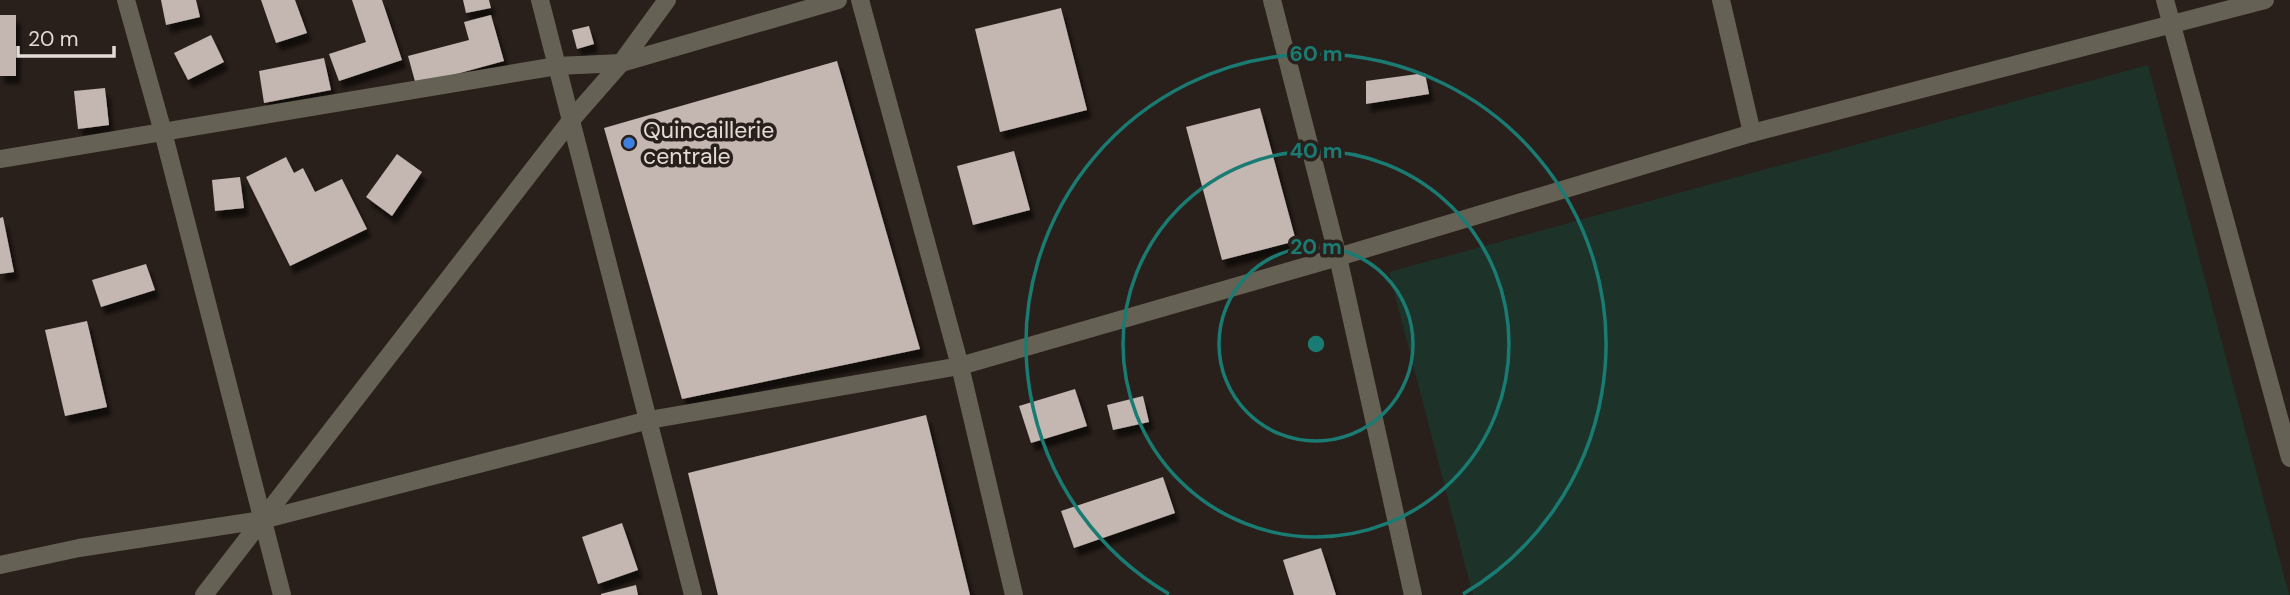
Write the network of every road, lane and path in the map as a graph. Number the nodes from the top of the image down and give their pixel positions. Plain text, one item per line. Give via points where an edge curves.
1 (125, 0) edge
2 (540, 0) edge
3 (667, 0) edge
4 (838, 0) edge
5 (860, 0) edge
6 (1272, 0) edge
7 (1721, 0) edge
8 (2165, 0) edge
9 (2265, 0) edge
10 (2172, 24) junction
11 (621, 63) junction
12 (557, 66) junction
13 (572, 119) junction
14 (163, 132) junction
15 (1752, 133) junction
16 (0, 159) edge
17 (1338, 257) junction
18 (960, 366) junction
19 (649, 420) junction
20 (2290, 458) edge
21 (262, 520) junction
22 (0, 565) edge
23 (204, 595) edge
24 (282, 595) edge
25 (693, 595) edge
26 (1014, 595) edge
27 (1413, 595) edge

1 - 14 street
2 - 12 street
3 - 11 street
4 - 11 street
5 - 18 street
6 - 17 street
7 - 15 street
8 - 10 street
9 - 10 street
10 - 15 street
10 - 20 street
11 - 12 street
11 - 13 street
12 - 13 street
12 - 14 street
13 - 19 street
13 - 21 street
14 - 16 street
14 - 21 street
15 - 17 street
17 - 18 street
17 - 27 street
18 - 19 street
18 - 26 street
19 - 21 street
19 - 25 street
21 - 22 street
21 - 23 street
21 - 24 street

